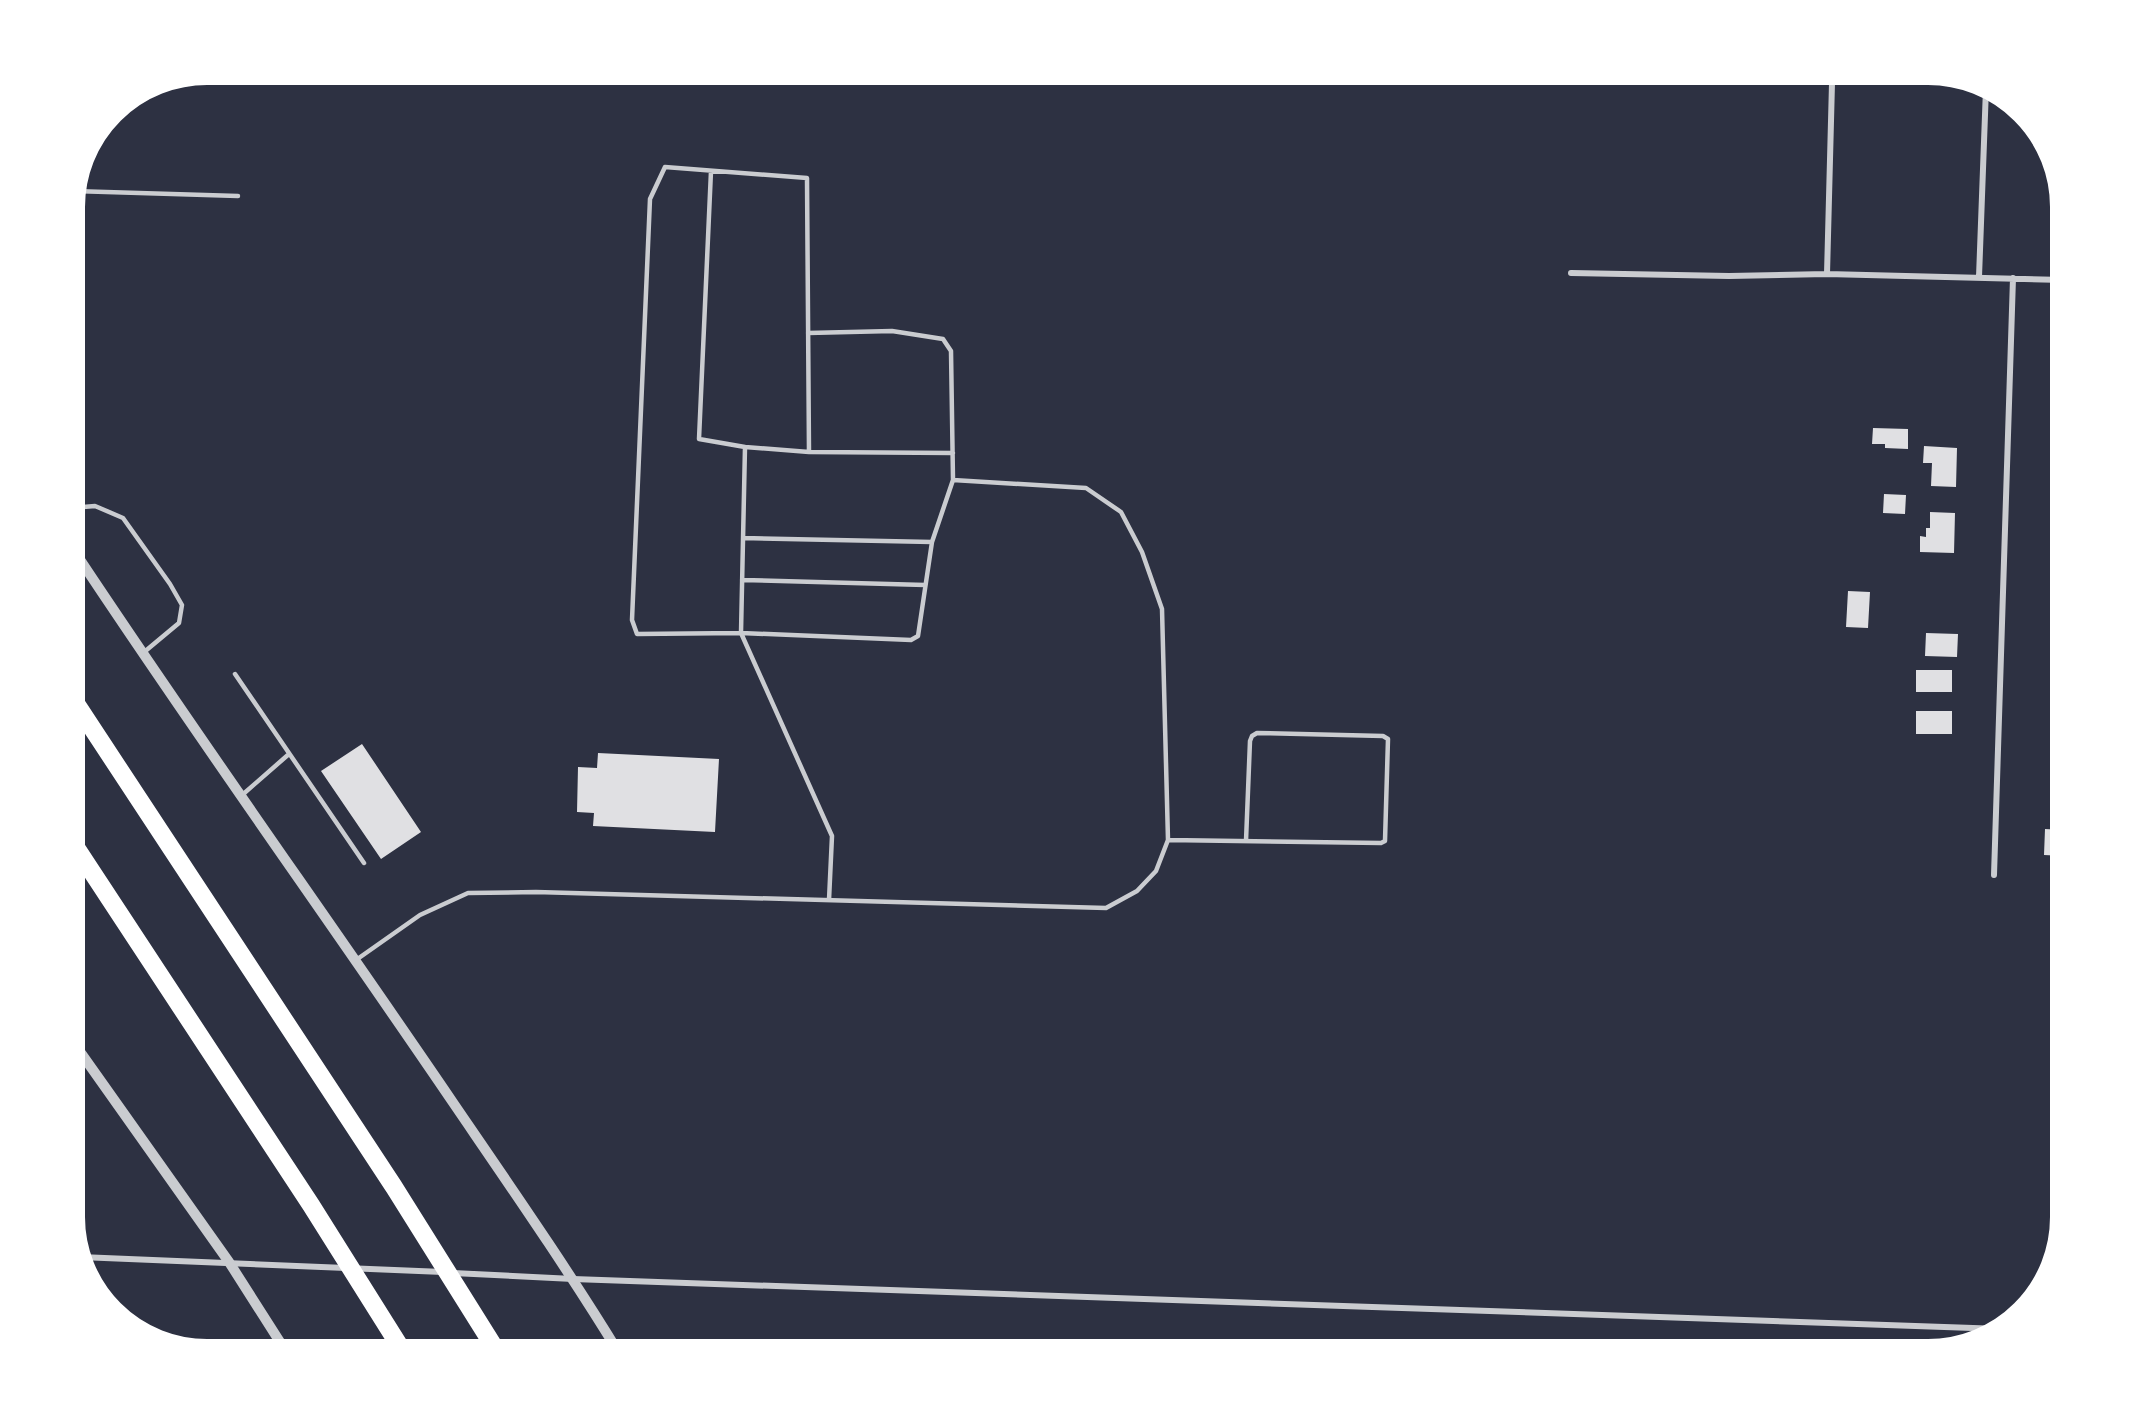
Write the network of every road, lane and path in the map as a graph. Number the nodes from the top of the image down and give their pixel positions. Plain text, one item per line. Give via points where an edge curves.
1 (1832, 83) dead end
2 (1986, 95) edge
3 (711, 171) junction
4 (82, 190) edge
5 (238, 196) dead end
6 (1570, 273) dead end
7 (1827, 274) junction
8 (1979, 277) junction
9 (2013, 278) junction
10 (2054, 280) edge
11 (808, 333) junction
12 (745, 447) junction
13 (809, 452) junction
14 (953, 453) junction
15 (953, 480) junction
16 (81, 507) edge
17 (743, 538) junction
18 (932, 542) junction
19 (81, 561) edge
20 (742, 580) junction
21 (925, 585) junction
22 (741, 633) junction
23 (142, 654) junction
24 (235, 674) dead end
25 (81, 711) edge
26 (289, 754) junction
27 (241, 796) junction
28 (1168, 840) junction
29 (1246, 841) junction
30 (81, 855) edge
31 (364, 863) dead end
32 (1994, 875) dead end
33 (829, 900) junction
34 (356, 960) junction
35 (81, 1054) edge
36 (88, 1257) edge
37 (229, 1262) junction
38 (573, 1279) junction
39 (1987, 1328) edge
40 (281, 1343) edge
41 (397, 1343) edge
42 (492, 1343) edge
43 (613, 1343) edge

1 - 7 street
2 - 8 street
3 - 11 lane via 807,178
3 - 12 lane via 699,439
3 - 22 lane via 665,167 650,199 632,620 638,634
4 - 5 lane
6 - 7 street
7 - 8 street
8 - 9 street
9 - 10 street
9 - 32 street
11 - 13 lane
11 - 14 lane via 892,330 944,339 951,351
12 - 13 lane
12 - 17 lane
13 - 14 lane
14 - 15 lane
15 - 18 lane
15 - 28 lane via 1086,488 1121,512 1142,552 1162,609
16 - 23 lane via 95,506 123,518 182,605 179,623
17 - 18 lane
17 - 20 lane
18 - 21 lane
19 - 23 street
20 - 21 lane
20 - 22 lane
21 - 22 lane via 918,636 911,640
22 - 33 lane via 832,836
23 - 27 street
24 - 26 lane
25 - 42 highway
26 - 27 lane
26 - 31 lane
27 - 34 street
28 - 29 lane
28 - 33 lane via 1156,871 1137,891 1106,908
29 - 29 lane via 1385,841 1388,739 1257,733 1252,736
30 - 41 highway
33 - 34 lane via 468,893 420,915
34 - 38 street
35 - 37 street
36 - 37 street
37 - 38 street
37 - 40 street
38 - 39 street
38 - 43 street

